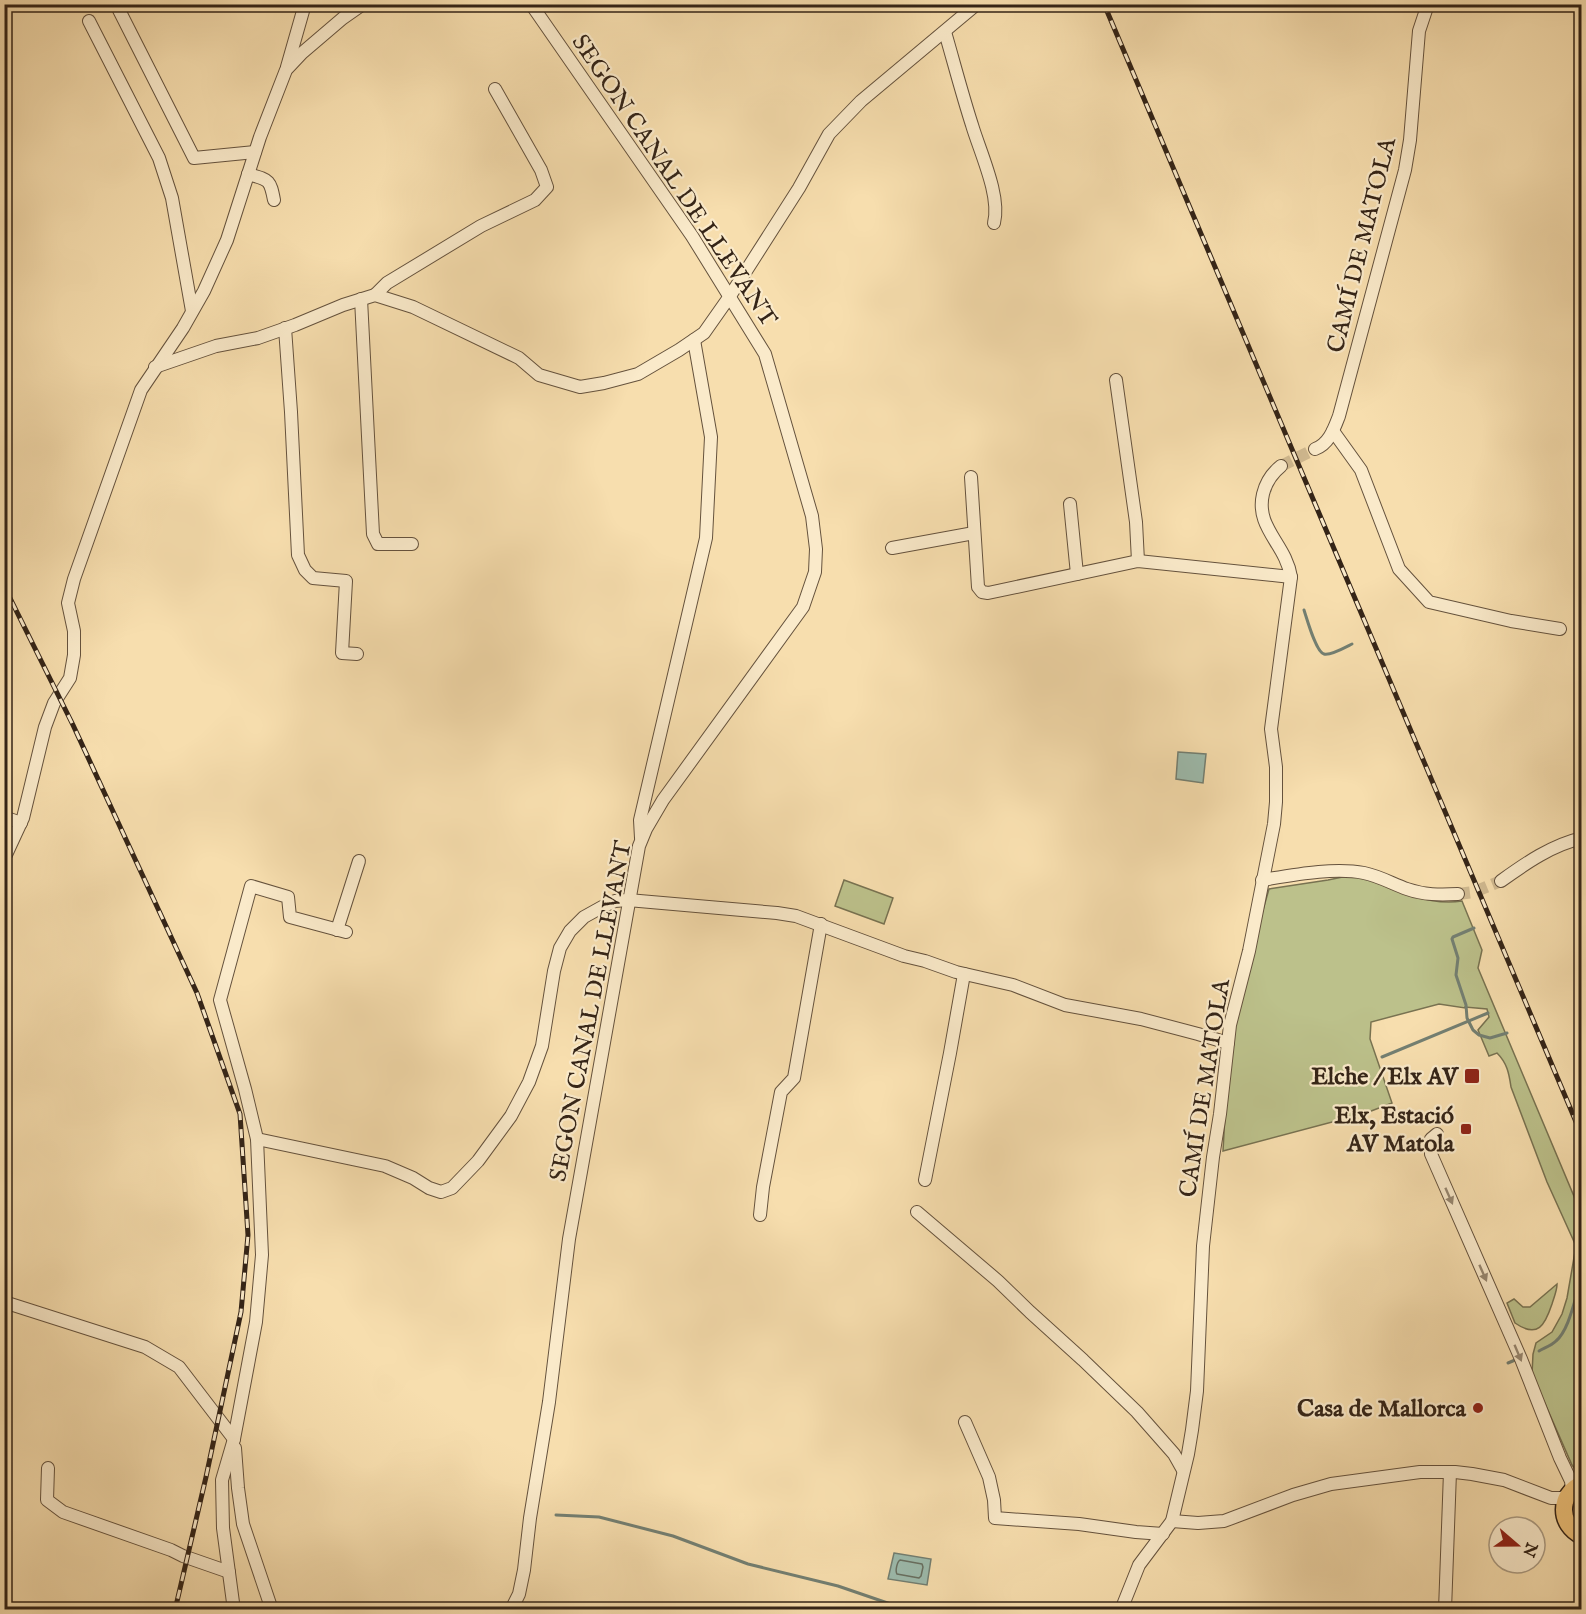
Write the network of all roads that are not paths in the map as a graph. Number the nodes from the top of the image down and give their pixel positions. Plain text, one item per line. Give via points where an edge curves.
1 (305, 4) edge
2 (363, 4) edge
3 (531, 4) edge
4 (977, 4) edge
5 (1428, 4) edge
6 (119, 10) dead end
7 (89, 21) dead end
8 (945, 32) junction
9 (286, 70) junction
10 (495, 89) dead end
11 (255, 152) junction
12 (248, 174) junction
13 (274, 200) dead end
14 (994, 223) dead end
15 (375, 295) junction
16 (730, 296) junction
17 (361, 299) junction
18 (192, 311) junction
19 (285, 328) junction
20 (694, 340) junction
21 (155, 367) junction
22 (1116, 380) dead end
23 (1333, 431) junction
24 (1315, 449) tunnel mouth
25 (1281, 466) tunnel mouth
26 (970, 477) dead end
27 (1070, 504) dead end
28 (974, 533) junction
29 (411, 544) dead end
30 (892, 548) dead end
31 (1138, 561) junction
32 (1077, 574) junction
33 (1291, 577) junction
34 (1560, 629) dead end
35 (357, 654) dead end
36 (4, 817) edge
37 (21, 823) junction
38 (1581, 838) edge
39 (641, 842) junction
40 (4, 859) edge
41 (359, 861) dead end
42 (1263, 880) junction
43 (1501, 881) tunnel mouth
44 (1458, 894) tunnel mouth
45 (628, 900) junction
46 (821, 924) junction
47 (964, 974) junction
48 (1227, 1043) junction
49 (1437, 1134) dead end
50 (257, 1139) junction
51 (925, 1180) dead end
52 (917, 1212) dead end
53 (760, 1215) dead end
54 (4, 1302) edge
55 (965, 1422) dead end
56 (234, 1439) junction
57 (48, 1468) dead end
58 (1183, 1470) junction
59 (1450, 1472) junction
60 (1576, 1488) edge
61 (1540, 1494) junction
62 (1564, 1516) junction
63 (1172, 1521) junction
64 (1163, 1534) junction
65 (1581, 1536) edge
66 (229, 1572) junction
67 (234, 1610) edge
68 (272, 1610) edge
69 (511, 1610) edge
70 (1121, 1610) edge
71 (1445, 1610) edge

1 - 9 street
2 - 9 street
3 - 16 street, SEGON CANAL DE LLEVANT
4 - 8 street
5 - 23 street, CAMÍ DE MATOLA via 1419,31 1405,170
6 - 11 street via 195,158
7 - 18 street via 159,158 172,198
8 - 14 street via 988,175 997,212
8 - 16 street via 861,101 829,134
9 - 11 street
10 - 15 street via 547,187 535,200 481,226 387,283
11 - 12 street
12 - 13 street via 271,185
12 - 18 street via 227,240
15 - 17 street
15 - 20 street via 413,307 519,358 539,375 580,387 638,374
16 - 20 street via 704,333
16 - 39 street, SEGON CANAL DE LLEVANT via 765,354 812,516 815,572 803,607 663,800
17 - 19 street
17 - 29 street via 373,534 378,544
18 - 21 street
19 - 21 street
19 - 35 street via 298,555 313,578 346,581 342,652
20 - 39 street via 711,437 706,538 640,820
21 - 37 street via 130,417 74,579 68,603 74,632 70,678 54,703 45,728
22 - 31 street
23 - 24 street, CAMÍ DE MATOLA
23 - 34 street via 1361,470 1399,569 1430,602
25 - 33 street, CAMÍ DE MATOLA via 1268,479 1261,512 1289,565
26 - 28 street
27 - 32 street
28 - 30 street
28 - 32 street via 978,587 982,592
31 - 32 street
31 - 33 street
33 - 42 street, CAMÍ DE MATOLA via 1271,729 1276,802
36 - 37 street
37 - 40 street
38 - 43 street via 1561,844
39 - 45 street, SEGON CANAL DE LLEVANT
41 - 50 street via 341,931 290,917 288,897 251,886 220,1000
42 - 44 street via 1303,874 1362,873 1425,894
42 - 48 street, CAMÍ DE MATOLA
45 - 46 street via 777,913
45 - 50 street via 615,901 584,917 570,931 560,948 542,1046 530,1082 478,1161 452,1188 441,1192 385,1166
45 - 69 street, SEGON CANAL DE LLEVANT via 569,1239 524,1570
46 - 47 street
46 - 53 street via 794,1078 781,1092
47 - 48 street via 1013,985 1065,1005 1141,1019
47 - 51 street
48 - 58 street, CAMÍ DE MATOLA via 1203,1246 1197,1391
49 -> 60 street via 1431,1139 1431,1154 1564,1468
50 - 56 street via 262,1255 256,1322
52 - 58 street via 998,1281 1137,1412
54 - 56 street via 145,1347 179,1367
55 - 64 street via 989,1477 995,1518
56 - 66 street via 222,1480
56 - 68 street via 243,1524
57 - 66 street via 47,1500 63,1512
58 - 63 street, CAMÍ DE MATOLA
59 - 61 street via 1491,1477
59 - 63 street via 1419,1472 1331,1484 1224,1521
59 - 71 street
60 - 61 street via 1556,1498
60 - 62 main road via 1563,1509
61 - 62 street
62 - 65 main road via 1571,1529
63 - 64 street, CAMÍ DE MATOLA
64 - 70 street, CAMÍ DE MATOLA via 1139,1565
66 - 67 street

